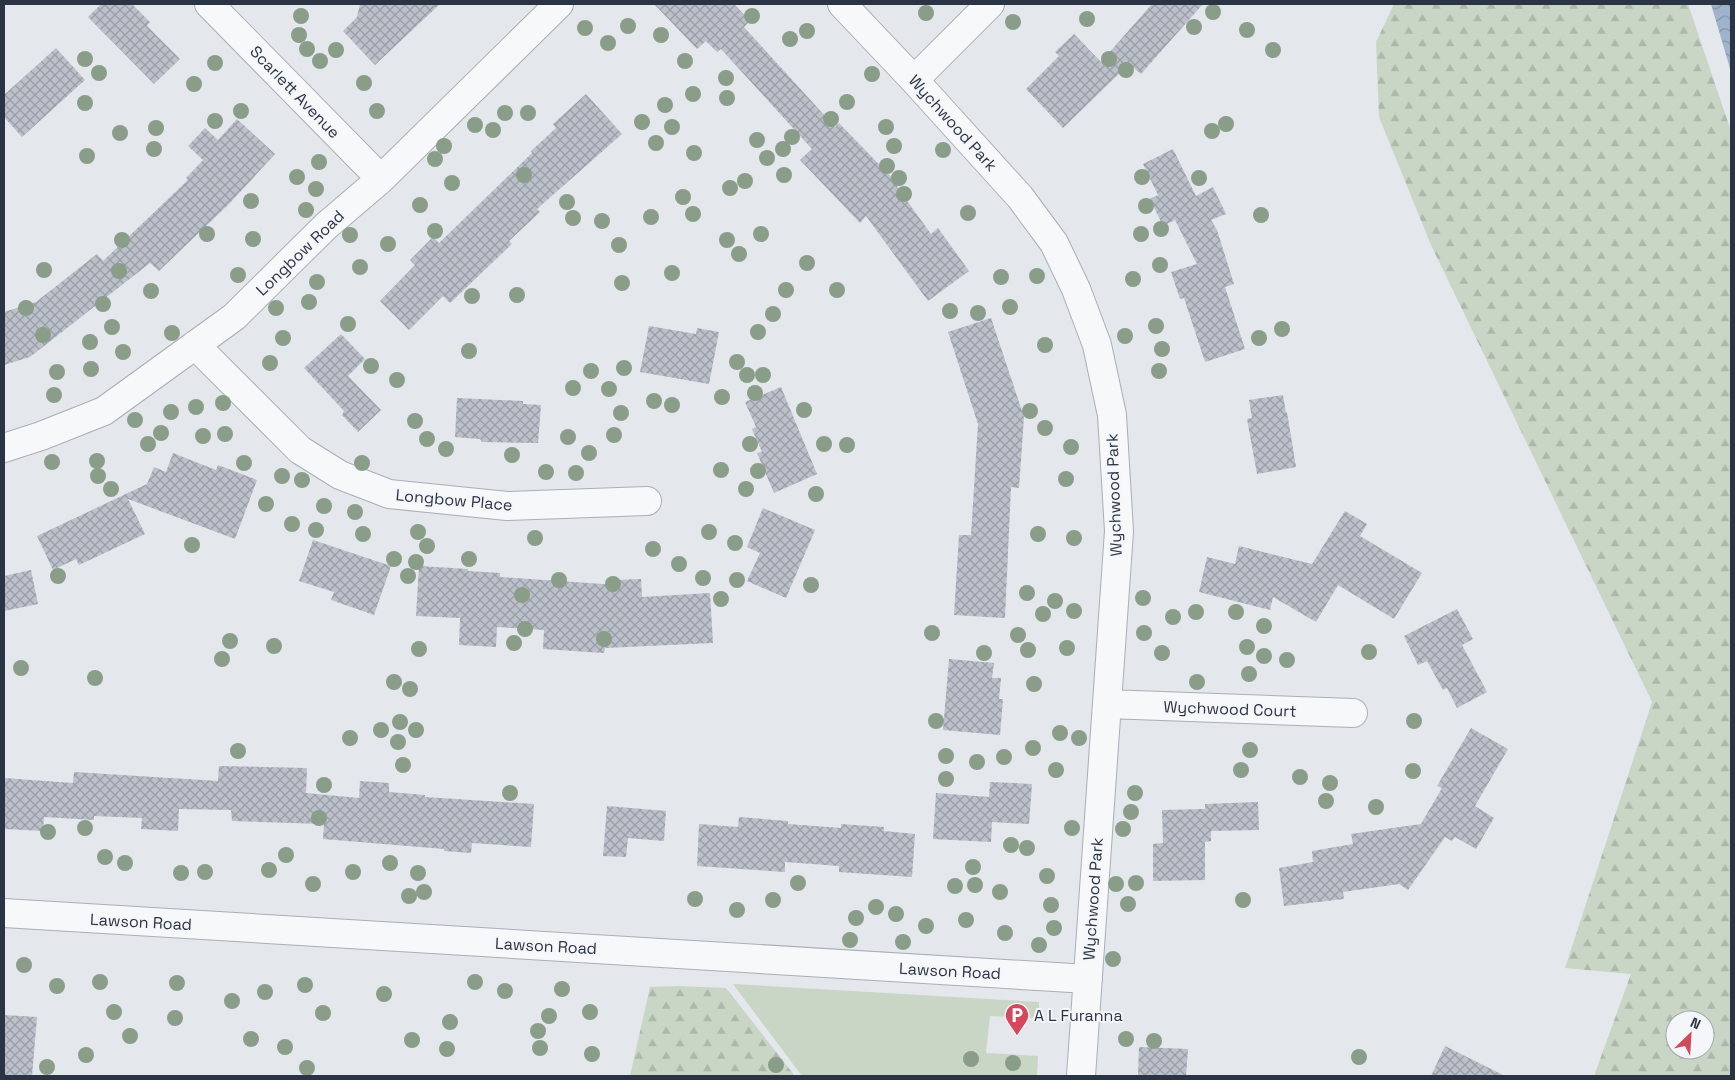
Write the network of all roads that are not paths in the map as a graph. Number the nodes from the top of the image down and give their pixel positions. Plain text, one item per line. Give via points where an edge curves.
1 (209, 4) edge
2 (559, 4) edge
3 (842, 4) edge
4 (990, 4) edge
5 (914, 80) junction
6 (381, 179) junction
7 (195, 345) junction
8 (4, 448) edge
9 (647, 501) dead end
10 (1107, 704) junction
11 (1352, 713) dead end
12 (4, 913) edge
13 (1088, 980) junction
14 (1081, 1076) edge

1 - 6 street, Scarlett Avenue
2 - 6 street, Longbow Road
3 - 5 street, Wychwood Park
4 - 5 street
5 - 10 street, Wychwood Park via 1020,197 1054,243 1076,289 1097,346 1112,415 1119,531
6 - 7 street, Longbow Road via 326,226 234,317
7 - 8 street, Longbow Road via 104,410
7 - 9 street, Longbow Place via 300,450 340,475 389,494 507,506
10 - 11 street, Wychwood Court
10 - 13 street, Wychwood Park
12 - 13 street, Lawson Road
13 - 14 street, Wychwood Park

